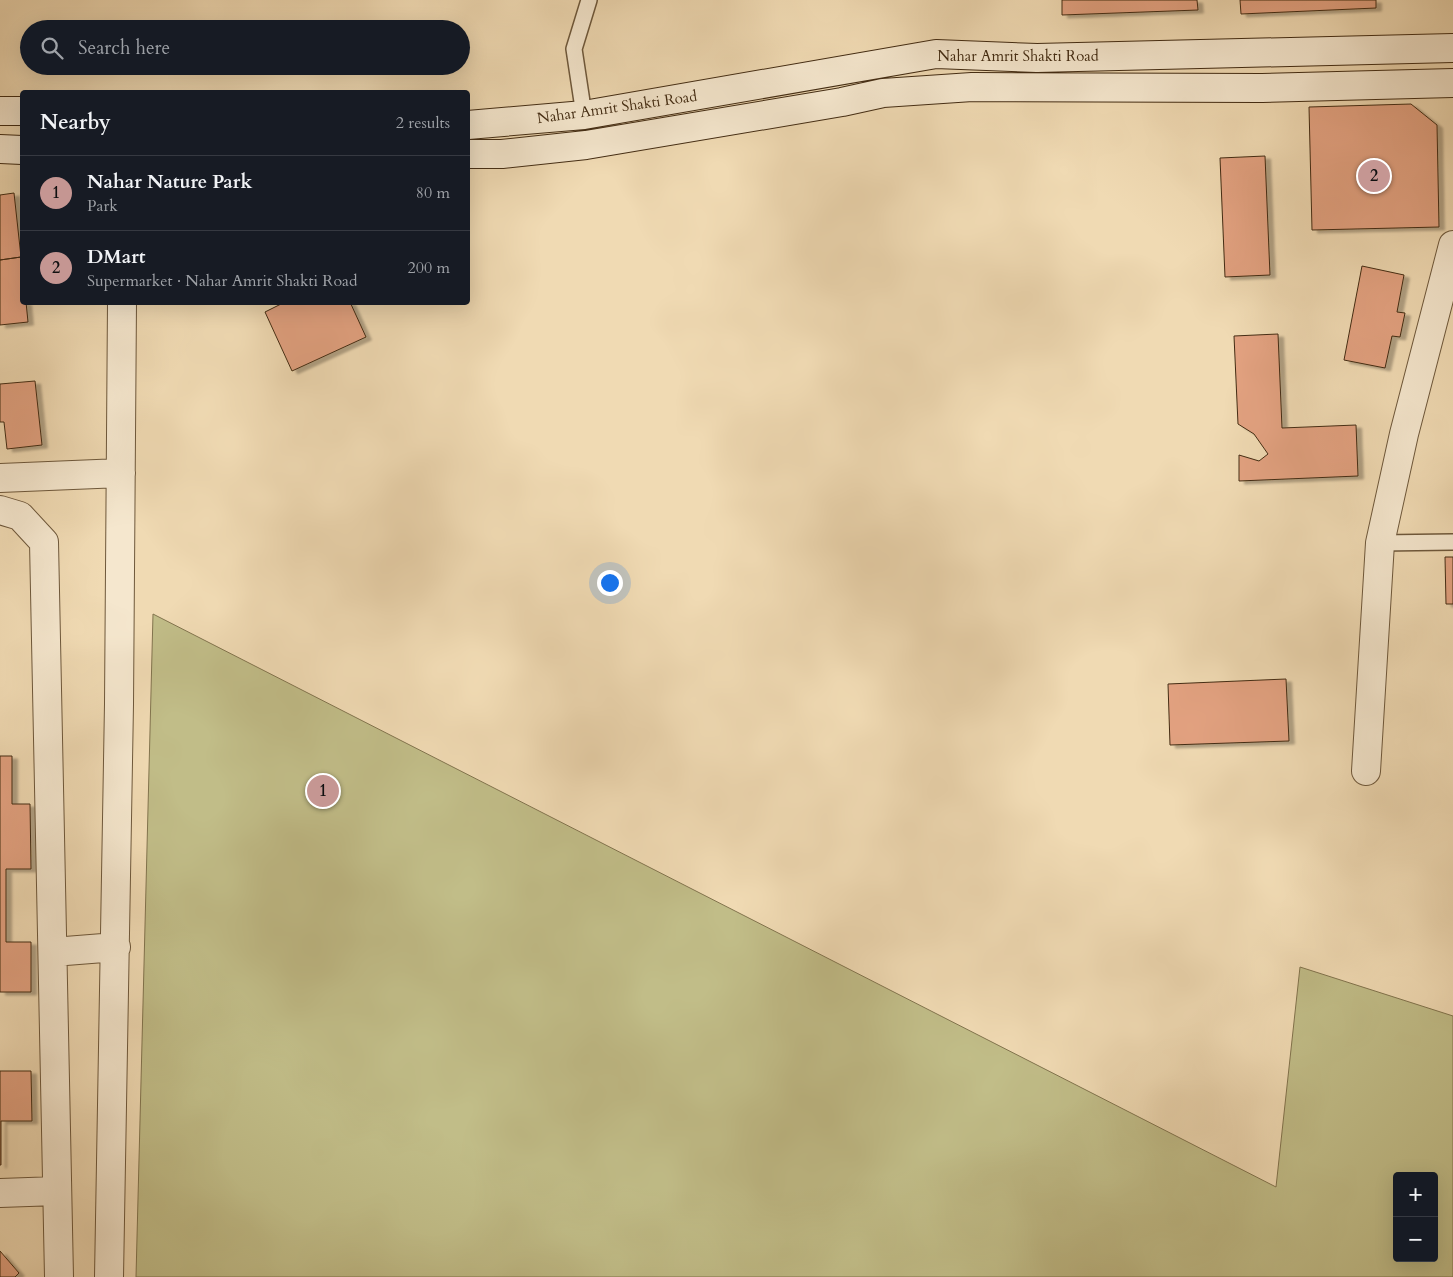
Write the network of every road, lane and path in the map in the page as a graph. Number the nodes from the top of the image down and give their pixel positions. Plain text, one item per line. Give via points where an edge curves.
1 (589, 0) edge
2 (1453, 48) edge
3 (1261, 53) junction
4 (880, 64) junction
5 (1453, 83) edge
6 (1262, 88) junction
7 (883, 93) junction
8 (0, 111) edge
9 (20, 111) edge
10 (584, 115) junction
11 (470, 125) edge
12 (0, 149) edge
13 (20, 150) edge
14 (470, 154) edge
15 (1453, 244) edge
16 (122, 305) edge
17 (121, 473) junction
18 (0, 478) edge
19 (0, 510) edge
20 (1453, 542) edge
21 (1380, 543) junction
22 (1366, 771) dead end
23 (116, 947) junction
24 (53, 952) junction
25 (57, 1191) junction
26 (0, 1193) edge
27 (59, 1277) edge
28 (109, 1277) edge

1 - 10 lane via 574,49
2 - 3 street, Nahar Amrit Shakti Road
3 - 4 street, Nahar Amrit Shakti Road via 1037,58 936,54
3 - 6 street
4 - 7 street
4 - 10 street, Nahar Amrit Shakti Road
5 - 6 street, Nahar Amrit Shakti Road
6 - 7 street, Nahar Amrit Shakti Road via 972,87
7 - 14 street, Nahar Amrit Shakti Road via 586,145
8 - 9 street
10 - 11 street, Nahar Amrit Shakti Road
12 - 13 street
15 - 21 street via 1404,434
16 - 17 street
17 - 18 street
17 - 23 street
19 - 24 street via 20,516 44,542
20 - 21 lane
21 - 22 street
23 - 24 street
23 - 28 street
24 - 25 street
25 - 26 street
25 - 27 street

